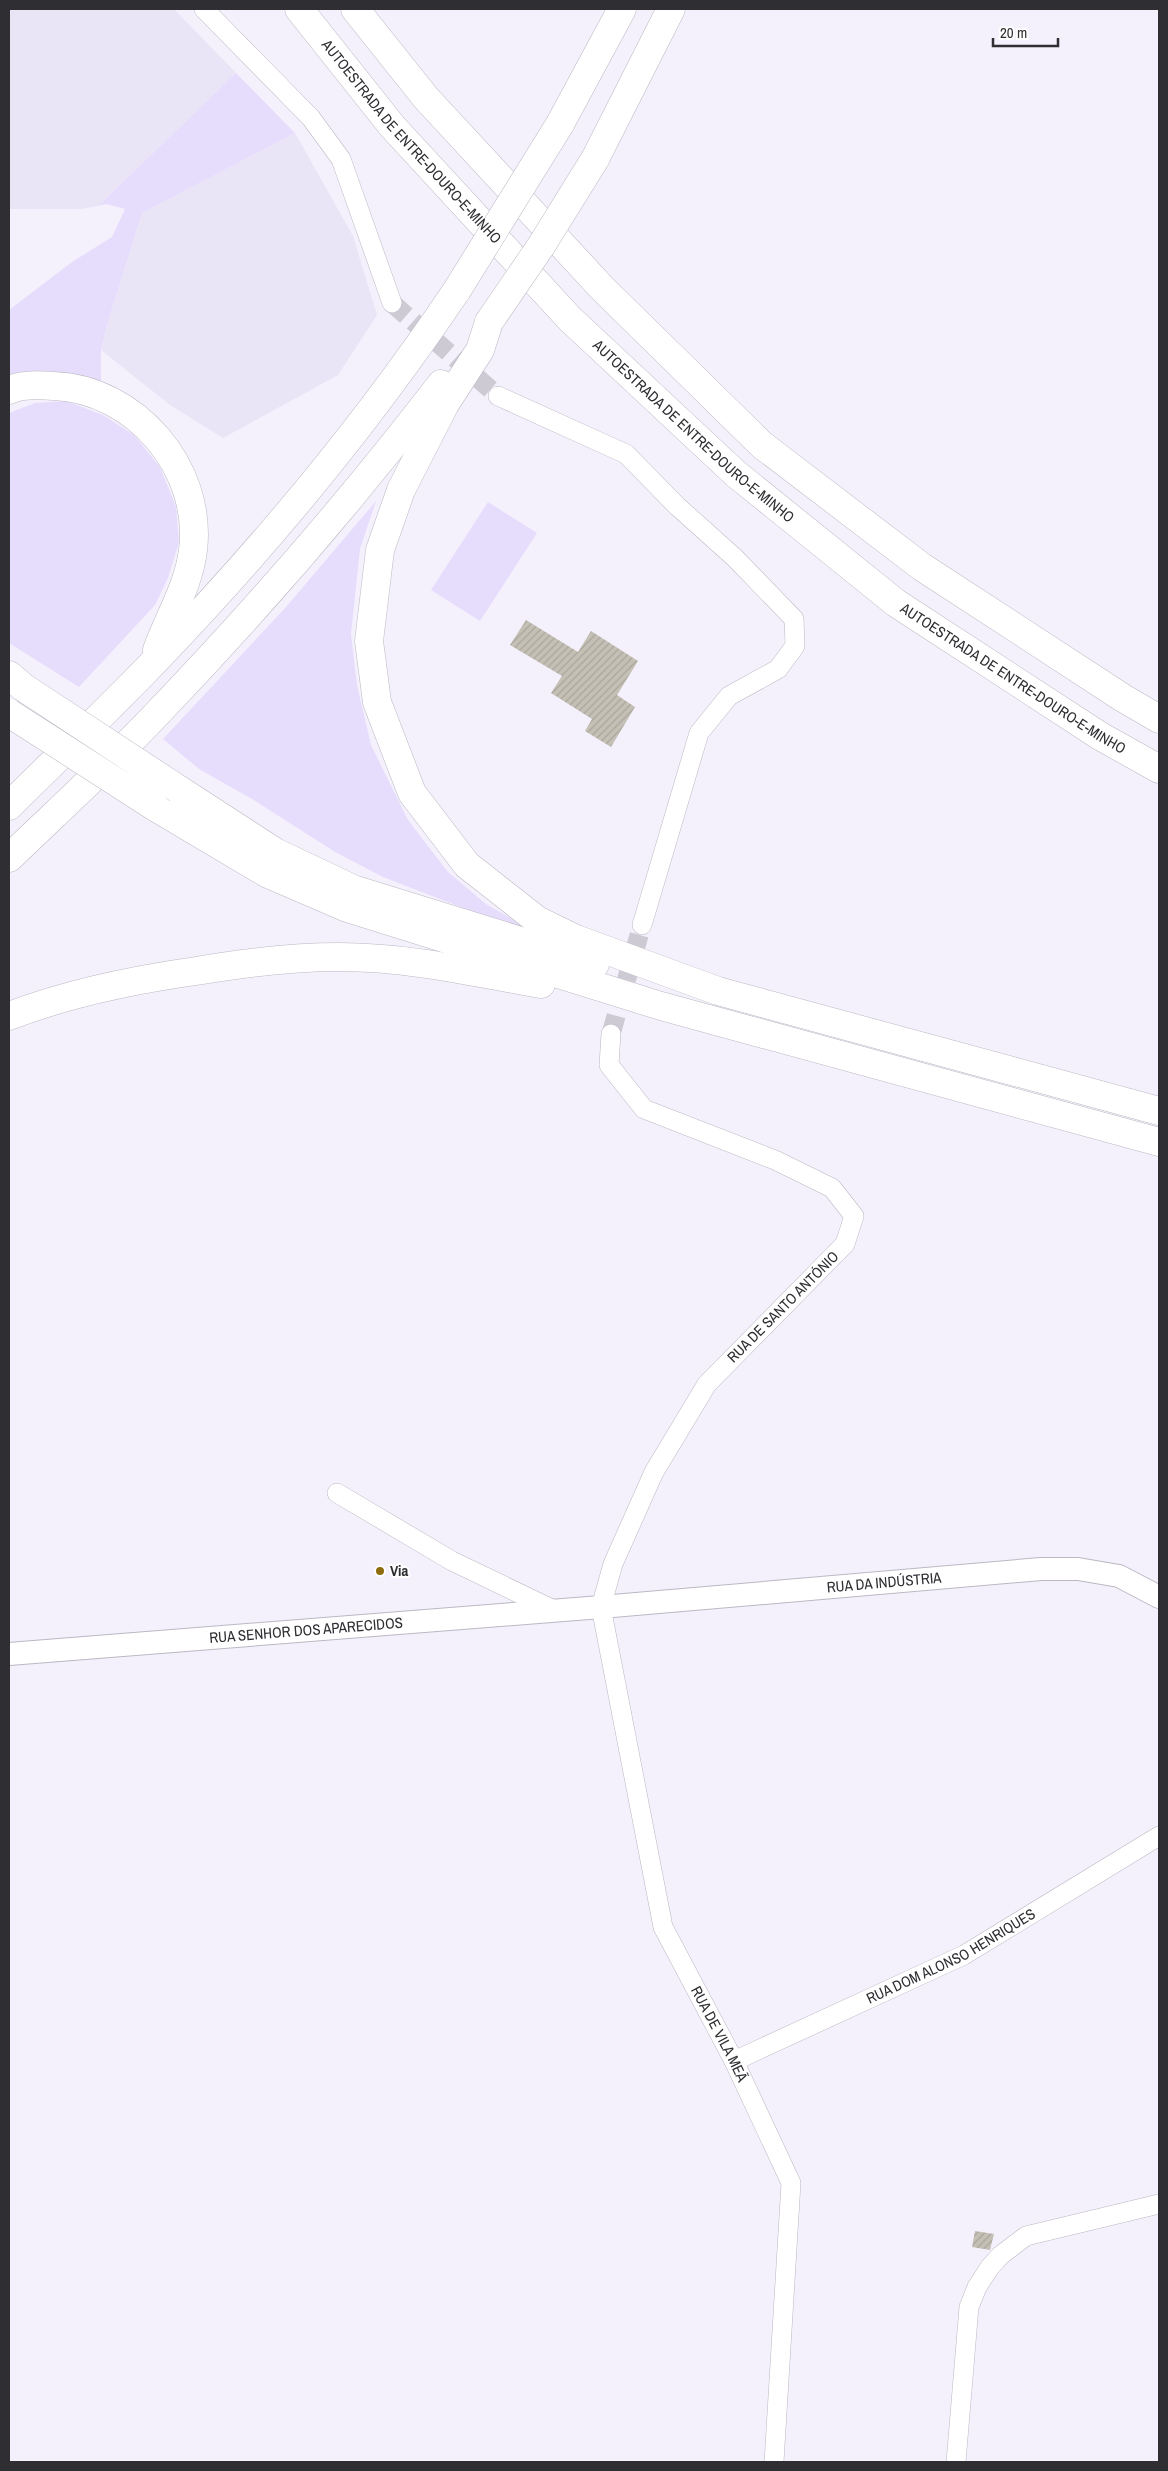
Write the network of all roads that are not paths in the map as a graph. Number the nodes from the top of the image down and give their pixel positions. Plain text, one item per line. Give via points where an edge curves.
1 (204, 9) edge
2 (300, 9) edge
3 (354, 9) edge
4 (622, 9) edge
5 (671, 9) edge
6 (392, 303) tunnel mouth
7 (489, 322) junction
8 (9, 390) edge
9 (498, 396) tunnel mouth
10 (151, 665) junction
11 (13, 680) edge
12 (9, 713) edge
13 (1159, 719) edge
14 (1159, 769) edge
15 (9, 806) edge
16 (9, 858) edge
17 (642, 925) tunnel mouth
18 (718, 990) junction
19 (661, 1006) junction
20 (9, 1016) edge
21 (611, 1034) tunnel mouth
22 (1159, 1111) edge
23 (1159, 1142) edge
24 (337, 1493) dead end
25 (1159, 1597) edge
26 (601, 1607) junction
27 (556, 1611) junction
28 (9, 1654) edge
29 (1159, 1836) edge
30 (734, 2061) junction
31 (1159, 2204) edge
32 (774, 2462) edge
33 (956, 2462) edge

1 - 6 street via 311,118 341,159
2 - 14 highway, AUTOESTRADA DE ENTRE-DOURO-E-MINHO via 392,126 570,319 736,474 896,603 1100,736
3 - 13 highway via 426,98 602,288 762,445 922,567
4 - 10 highway, bridge via 560,124 405,367 292,510
5 - 7 highway, bridge via 594,159 541,246
7 - 16 highway via 390,451 235,630 150,721
7 - 18 highway via 480,350 445,404 401,490 380,550 369,641 377,702 412,792 467,865 537,920 576,939
8 - 10 highway via 41,385 74,386 105,399 136,416 162,442 180,471 192,510 194,550 182,591
9 - 17 street via 626,454 794,619 795,646 778,669 729,696 699,733
10 - 15 highway
11 - 18 highway, bridge via 275,852 353,889 638,977
12 - 19 highway, bridge via 155,807 268,874 347,908
18 - 22 highway
19 - 20 highway via 430,964 339,957 249,962 147,978 46,1002
19 - 23 highway
21 - 26 street, RUA DE SANTO ANTÓNIO via 609,1066 644,1109 775,1160 832,1188 854,1216 845,1244 707,1384 654,1472 613,1564
24 - 27 street via 452,1561
25 - 26 street, RUA DA INDÚSTRIA via 1119,1576 1078,1569 1041,1569
26 - 27 street, RUA SENHOR DOS APARECIDOS
26 - 30 street, RUA DE VILA MEÃ via 663,1927
27 - 28 street, RUA SENHOR DOS APARECIDOS
29 - 30 street, RUA DOM ALONSO HENRIQUES via 964,1955
30 - 32 street, RUA DE VILA MEÃ via 792,2184
31 - 33 street via 1026,2236 1001,2254 990,2267 968,2307

